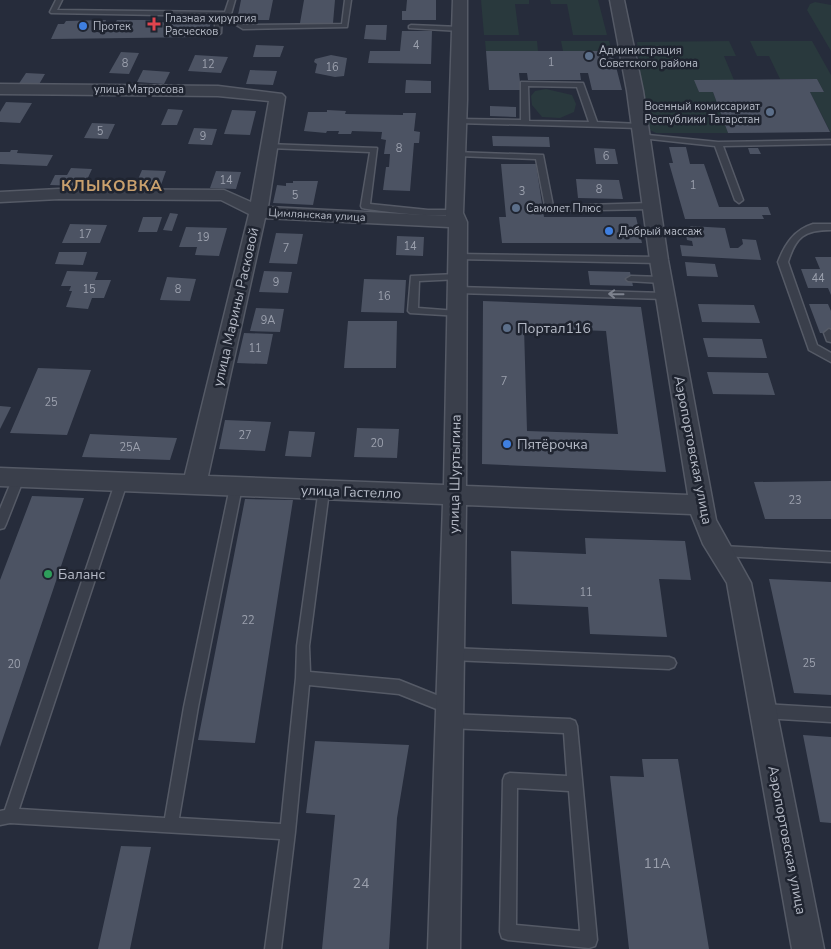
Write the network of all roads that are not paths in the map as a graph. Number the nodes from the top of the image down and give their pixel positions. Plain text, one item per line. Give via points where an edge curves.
1 (59, 0) edge
2 (232, 0) edge
3 (348, 0) edge
4 (460, 0) edge
5 (617, 0) edge
6 (219, 14) junction
7 (228, 14) junction
8 (411, 27) dead end
9 (460, 29) junction
10 (218, 33) dead end
11 (0, 89) edge
12 (277, 97) joint
13 (458, 121) junction
14 (524, 122) junction
15 (594, 124) junction
16 (640, 131) junction
17 (831, 142) edge
18 (718, 144) junction
19 (269, 146) junction
20 (457, 154) junction
21 (0, 197) edge
22 (739, 200) dead end
23 (651, 206) junction
24 (258, 212) junction
25 (456, 217) junction
26 (831, 227) edge
27 (659, 260) junction
28 (631, 279) dead end
29 (457, 284) junction
30 (664, 288) junction
31 (813, 347) junction
32 (831, 347) edge
33 (831, 358) edge
34 (9, 477) edge
35 (122, 483) junction
36 (194, 486) junction
37 (236, 487) junction
38 (323, 491) junction
39 (455, 496) junction
40 (702, 505) junction
41 (0, 524) edge
42 (722, 551) junction
43 (831, 557) edge
44 (451, 654) junction
45 (669, 663) dead end
46 (304, 678) junction
47 (763, 712) junction
48 (449, 714) junction
49 (831, 715) edge
50 (575, 784) junction
51 (5, 817) edge
52 (171, 825) junction
53 (288, 832) junction
54 (273, 949) edge
55 (444, 949) edge
56 (808, 949) edge

1 - 6 lane via 53,12
2 - 7 lane
3 - 7 lane via 345,26 243,27
4 - 9 street, улица Шуртыгина
5 - 16 street, Аэропортовская улица
6 - 7 lane
6 - 10 lane
8 - 9 lane
9 - 13 street, улица Шуртыгина
11 - 12 street, улица Матросова via 218,91
12 - 19 street, улица Марины Расковой
13 - 14 lane
13 - 20 street, улица Шуртыгина
14 - 15 lane
14 - 15 lane via 524,84 580,85
15 - 16 lane
16 - 18 lane
16 - 23 street, Аэропортовская улица
17 - 18 lane
18 - 22 lane
19 - 24 street, улица Марины Расковой
19 - 25 lane via 374,150 365,206
20 - 23 lane via 540,157 549,209
20 - 25 street, улица Шуртыгина
21 - 24 street, Цимлянская улица via 224,195
23 - 27 street, Аэропортовская улица
24 - 25 street, Цимлянская улица
24 - 36 street, улица Марины Расковой
25 - 29 street, улица Шуртыгина
26 - 31 lane via 813,227 797,236 783,262
27 - 29 lane
27 - 30 street, Аэропортовская улица
28 - 30 lane
30 -> 29 lane
29 - 39 street, улица Шуртыгина
30 - 40 street, Аэропортовская улица
31 - 32 lane
31 - 33 lane
34 - 35 street, улица Гастелло
34 - 41 lane
35 - 36 street, улица Гастелло
35 - 51 lane
36 - 37 street, улица Гастелло
37 - 38 street, улица Гастелло
37 - 52 lane
38 - 39 street, улица Гастелло
38 - 46 lane via 303,646
39 - 40 street, улица Гастелло
39 - 44 street, улица Шуртыгина
40 - 42 street, Аэропортовская улица via 707,529
42 - 43 lane
42 - 47 street, Аэропортовская улица via 739,583
44 - 45 lane
44 - 48 street, улица Шуртыгина
46 - 48 lane via 399,687
46 - 53 lane
47 - 49 lane
47 - 56 street, Аэропортовская улица
48 - 50 lane via 570,726
48 - 55 street, улица Шуртыгина
50 - 50 lane via 589,940 508,932 510,780
51 - 52 lane
52 - 53 lane
53 - 54 lane

